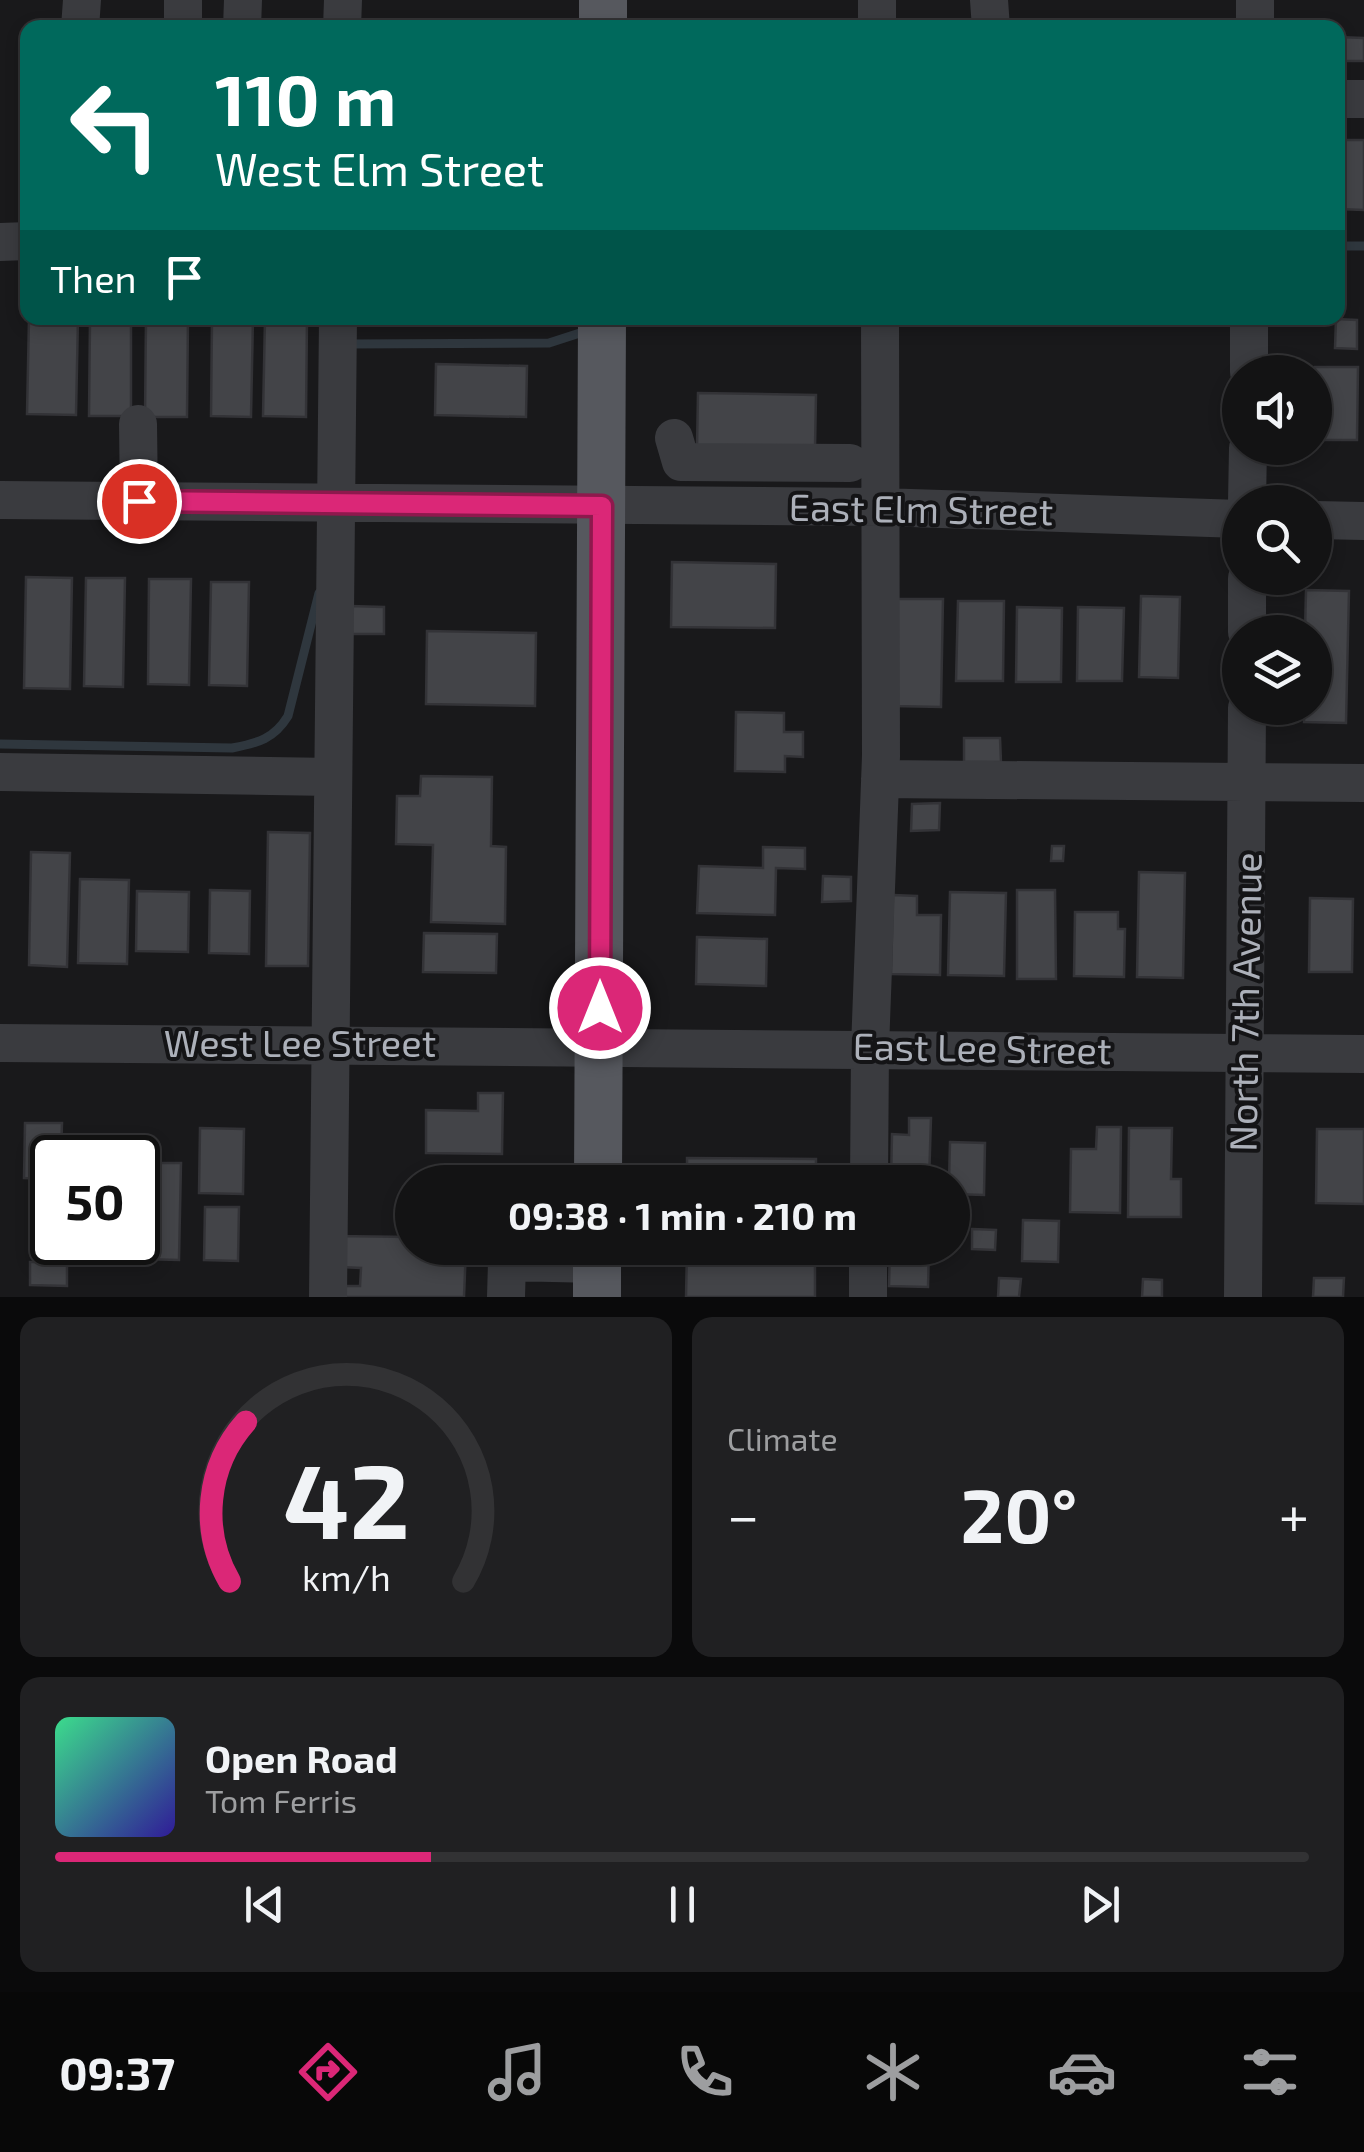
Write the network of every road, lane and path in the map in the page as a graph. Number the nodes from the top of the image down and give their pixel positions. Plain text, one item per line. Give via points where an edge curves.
1 (338, 325) edge
2 (880, 325) edge
3 (1250, 325) edge
4 (602, 335) edge
5 (1249, 355) edge
6 (138, 424) dead end
7 (674, 438) dead end
8 (736, 462) junction
9 (850, 463) dead end
10 (0, 500) edge
11 (139, 501) junction
12 (336, 502) junction
13 (602, 506) junction
14 (734, 506) junction
15 (880, 506) junction
16 (1222, 518) edge
17 (1332, 520) edge
18 (1364, 521) edge
19 (1248, 725) edge
20 (0, 772) edge
21 (333, 777) junction
22 (880, 779) junction
23 (1248, 781) junction
24 (1364, 783) edge
25 (0, 1043) edge
26 (330, 1044) junction
27 (599, 1046) junction
28 (870, 1048) junction
29 (1245, 1052) junction
30 (1364, 1054) edge
31 (598, 1165) edge
32 (869, 1165) edge
33 (868, 1265) edge
34 (597, 1269) edge
35 (328, 1297) edge
36 (506, 1297) edge
37 (868, 1297) edge
38 (1243, 1297) edge

1 - 12 street
2 - 15 street
3 - 5 street
4 - 13 main road
6 - 11 street
7 - 8 street via 681,462
8 - 9 street
8 - 14 street
10 - 11 street, East Elm Street
11 - 12 street, East Elm Street
12 - 13 street, East Elm Street
12 - 21 street
13 - 14 street, East Elm Street
13 - 27 main road
14 - 15 street, East Elm Street
15 - 16 street, East Elm Street
15 - 22 street
17 - 18 street
19 - 23 street, North 7th Avenue
20 - 21 street
21 - 26 street
22 - 23 street
22 - 28 street
23 - 24 street
23 - 29 street, North 7th Avenue
25 - 26 street, West Lee Street
26 - 27 street, West Lee Street
26 - 35 street
27 - 28 street, East Lee Street
27 - 31 main road
28 - 29 street, East Lee Street
28 - 32 street
29 - 30 street, East Lee Street
29 - 38 street, North 7th Avenue
33 - 37 street
34 - 36 street via 507,1262

